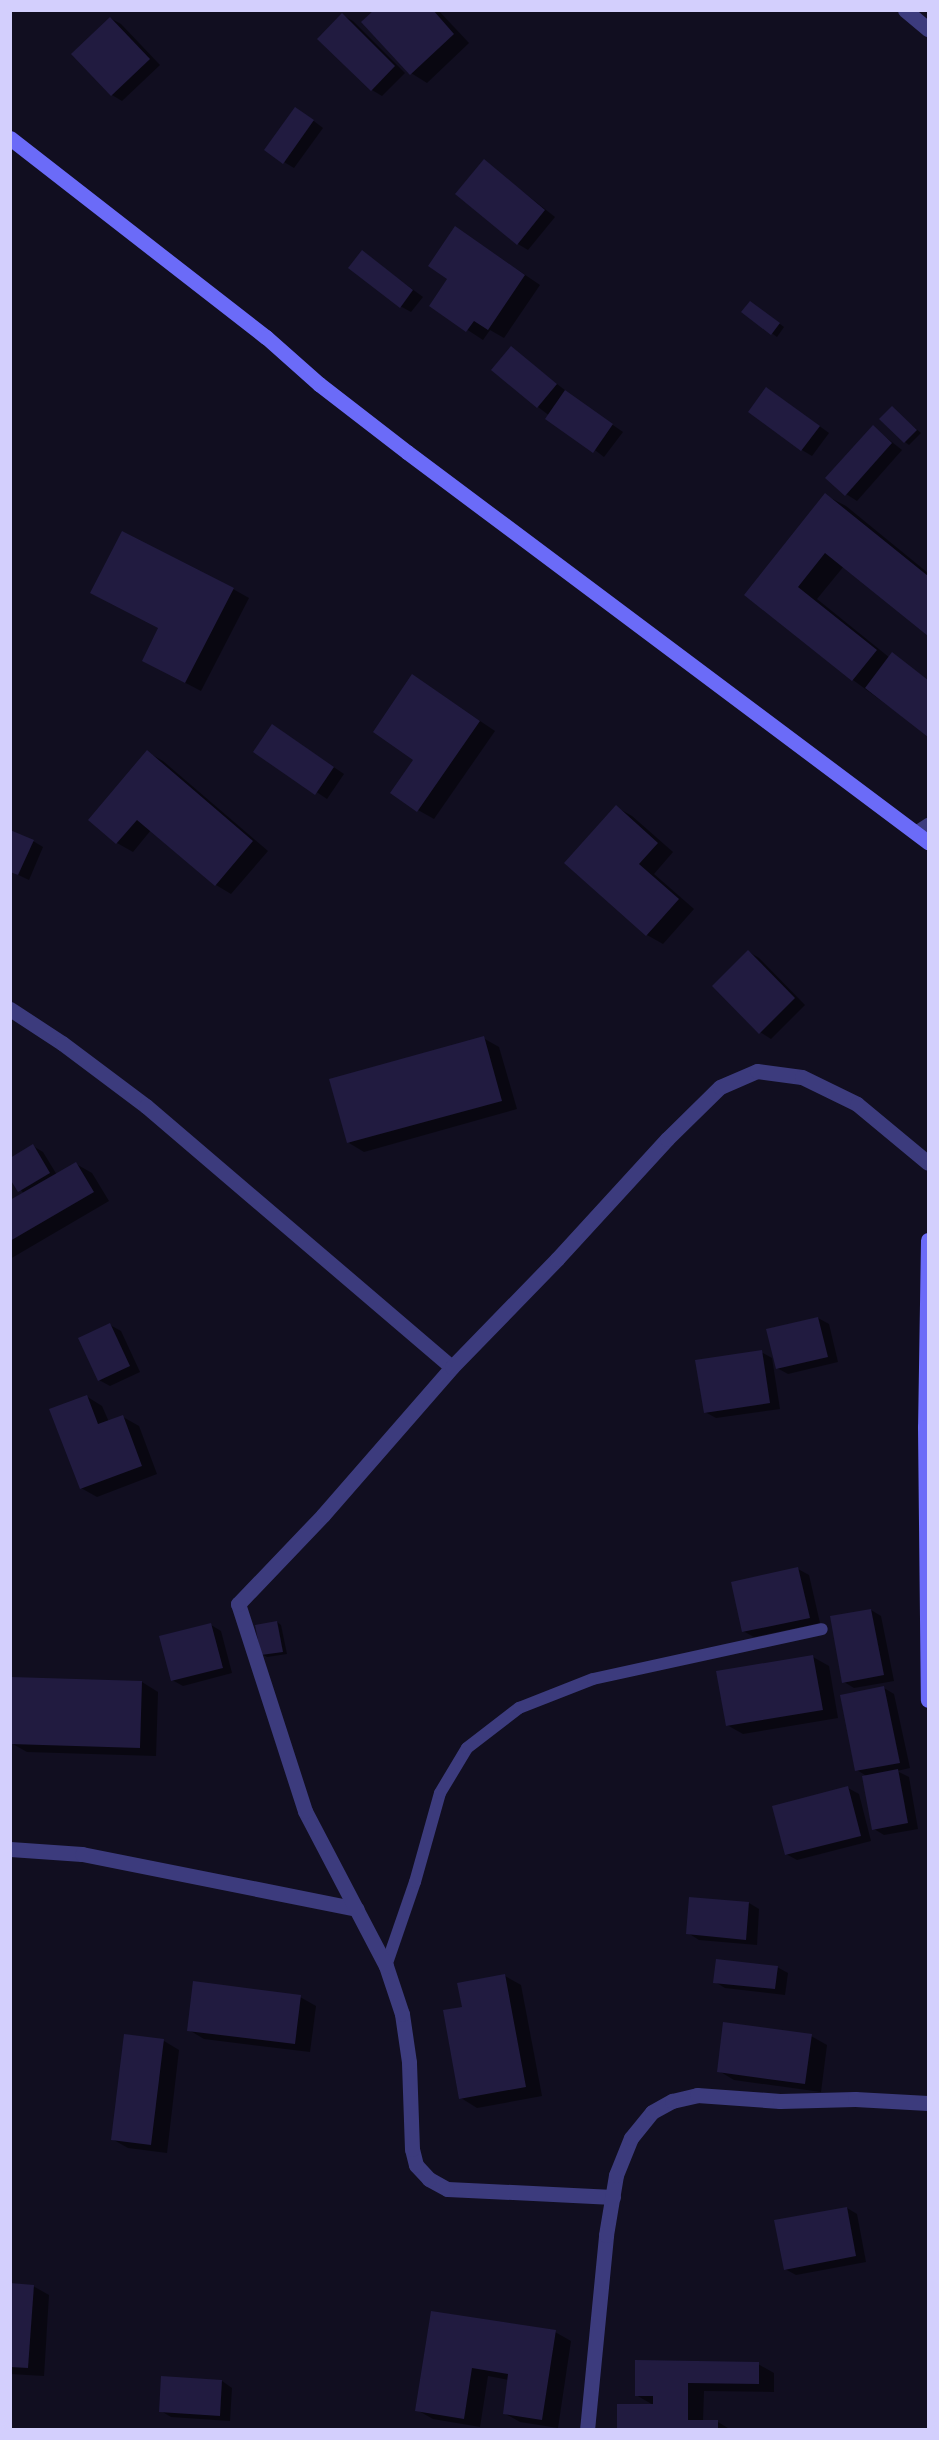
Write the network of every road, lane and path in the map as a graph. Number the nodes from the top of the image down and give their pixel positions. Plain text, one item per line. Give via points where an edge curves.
1 (904, 10) edge
2 (928, 29) edge
3 (10, 138) edge
4 (928, 824) edge
5 (914, 833) junction
6 (928, 842) edge
7 (10, 1009) edge
8 (928, 1163) edge
9 (928, 1240) edge
10 (452, 1367) junction
11 (927, 1426) edge
12 (822, 1629) dead end
13 (928, 1700) edge
14 (10, 1849) edge
15 (357, 1909) junction
16 (386, 1965) junction
17 (928, 2103) edge
18 (613, 2197) junction
19 (587, 2430) edge

1 - 2 street
3 - 5 street via 407,452
4 - 5 lane
5 - 6 street
7 - 10 street via 146,1106
8 - 10 street via 857,1104 802,1077 757,1071 720,1088 667,1139
9 - 11 street
10 - 15 street via 323,1515 238,1604 305,1811
11 - 13 street
12 - 16 lane via 593,1679 519,1708 466,1748 441,1793 416,1882
14 - 15 street via 82,1854
15 - 16 street
16 - 18 street via 402,2014 409,2062 411,2149 416,2165 429,2179 447,2189
17 - 18 street via 855,2099 780,2101 697,2095 672,2101 652,2112 631,2138 616,2175
18 - 19 street

